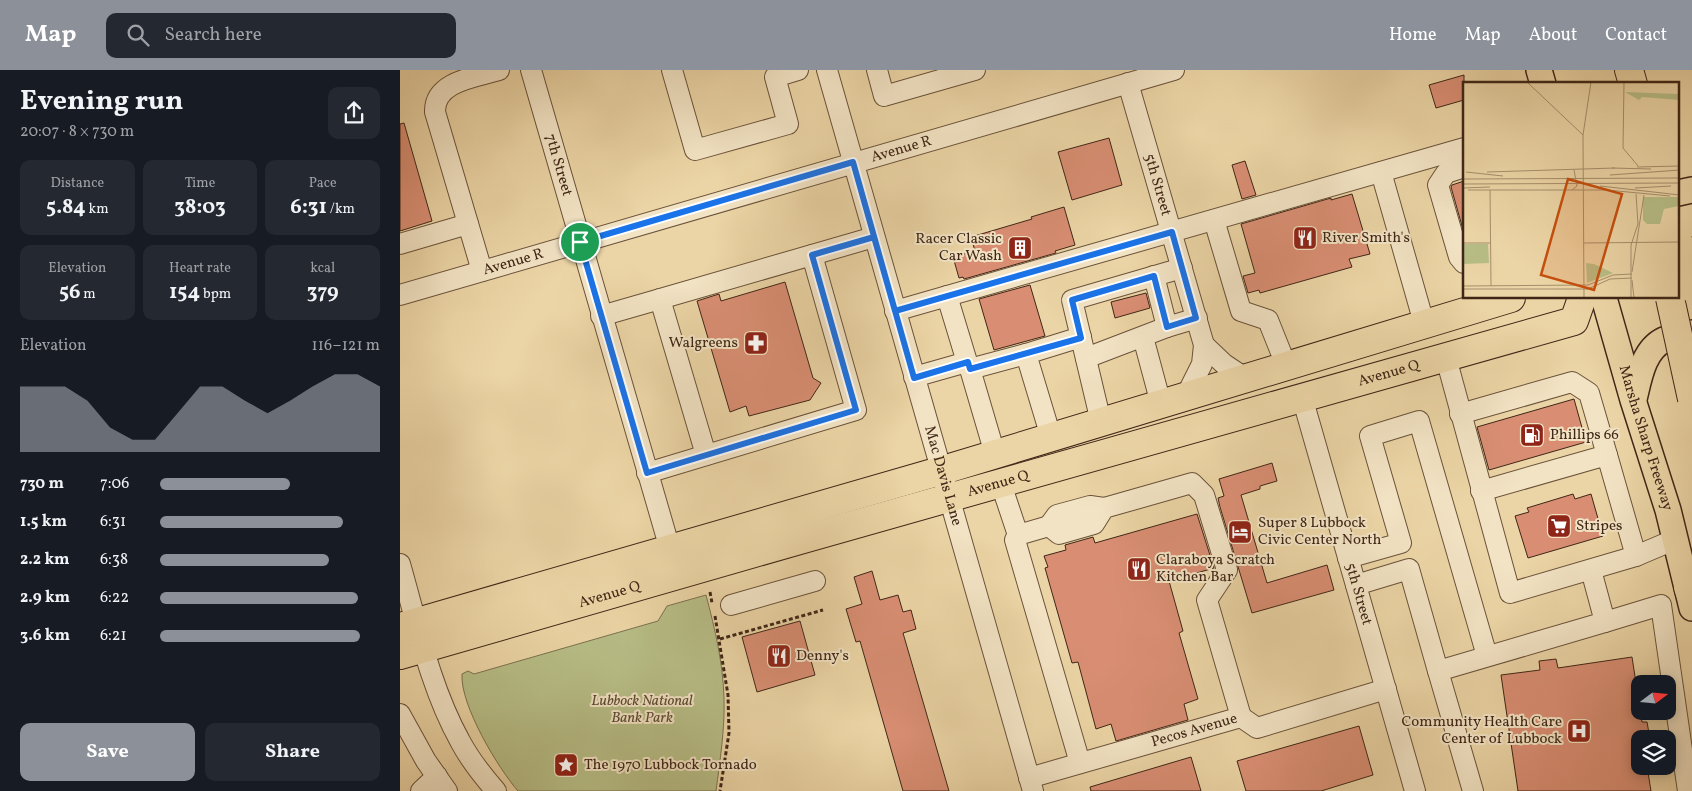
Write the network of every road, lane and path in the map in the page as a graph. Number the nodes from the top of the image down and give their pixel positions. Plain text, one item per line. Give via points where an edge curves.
1 (499, 70) edge
2 (531, 70) edge
3 (672, 70) edge
4 (798, 70) edge
5 (826, 70) edge
6 (877, 70) edge
7 (975, 70) edge
8 (1174, 70) edge
9 (1128, 83) junction
10 (1463, 148) edge
11 (853, 162) junction
12 (1463, 167) edge
13 (1380, 172) junction
14 (1214, 220) junction
15 (468, 224) junction
16 (1172, 232) junction
17 (874, 237) junction
18 (580, 242) junction
19 (400, 244) edge
20 (1680, 247) edge
21 (812, 255) junction
22 (1463, 262) edge
23 (1182, 268) junction
24 (482, 271) junction
25 (1154, 276) junction
26 (1692, 288) edge
27 (400, 295) edge
28 (947, 296) junction
29 (660, 299) junction
30 (1499, 299) edge
31 (1582, 299) edge
32 (1604, 299) edge
33 (1670, 299) edge
34 (895, 311) junction
35 (601, 316) junction
36 (1196, 318) junction
37 (1424, 323) junction
38 (1167, 327) junction
39 (1692, 333) edge
40 (1143, 337) junction
41 (1081, 338) junction
42 (1204, 344) junction
43 (1026, 354) junction
44 (1086, 358) junction
45 (1446, 358) junction
46 (1286, 365) junction
47 (969, 366) junction
48 (914, 378) junction
49 (1245, 378) junction
50 (1302, 397) junction
51 (1692, 399) edge
52 (1173, 400) junction
53 (1634, 400) junction
54 (1460, 414) junction
55 (1101, 422) junction
56 (1051, 437) junction
57 (996, 454) junction
58 (706, 455) junction
59 (1607, 455) junction
60 (940, 471) junction
61 (647, 473) junction
62 (1001, 484) junction
63 (1481, 491) junction
64 (948, 498) junction
65 (1018, 535) junction
66 (1676, 539) junction
67 (1402, 543) junction
68 (670, 549) junction
69 (1636, 556) junction
70 (1348, 558) junction
71 (400, 564) edge
72 (1409, 569) junction
73 (1591, 570) junction
74 (815, 581) dead end
75 (1356, 585) junction
76 (710, 592) dead end
77 (1691, 598) edge
78 (731, 605) dead end
79 (823, 610) dead end
80 (1605, 622) junction
81 (408, 624) edge
82 (720, 639) junction
83 (412, 652) edge
84 (1487, 656) junction
85 (1438, 671) junction
86 (1386, 689) junction
87 (400, 714) edge
88 (1240, 717) junction
89 (1080, 763) junction
90 (442, 784) edge
91 (1031, 784) edge
92 (420, 791) edge
93 (496, 791) edge
94 (720, 791) edge
95 (1415, 791) edge
96 (1473, 791) edge
97 (1688, 791) edge

1 - 15 street via 454,83 435,102 435,112
2 - 18 street, 7th Street
3 - 4 street via 695,150 788,124 775,77
5 - 11 street, Mac Davis Lane
6 - 7 street via 884,96
8 - 9 street, Avenue R
9 - 11 street, Avenue R
9 - 16 street, 5th Street
10 - 13 street
11 - 17 street, Mac Davis Lane
11 - 18 street, Avenue R
12 - 22 street via 1446,173 1438,185 1458,257
13 - 14 street
13 - 37 street
14 - 16 street
14 - 46 street via 1241,311 1268,320
15 - 19 street
15 - 24 street
16 - 23 street, 5th Street
16 - 28 street
17 - 21 street
17 - 34 street, Mac Davis Lane
18 - 24 street, Avenue R
18 - 35 street, 7th Street
20 - 26 highway, bridge
21 - 29 street
21 - 58 street via 856,410
23 - 25 street
23 - 36 street, 5th Street
24 - 27 street, Avenue R
25 - 38 street
25 - 41 street via 1072,300
28 - 34 street
28 - 47 street
29 - 35 street
29 - 58 street
30 - 37 highway, Avenue Q
31 - 45 highway, Avenue Q via 1574,321
32 - 53 main road, Marsha Sharp Freeway
33 - 51 highway, bridge
34 - 48 street, Mac Davis Lane
35 - 61 street, 7th Street
36 - 38 street
36 - 42 street, 5th Street
37 - 46 highway, Avenue Q
38 - 40 street
39 - 53 main road via 1664,340 1649,354 1640,373
40 - 44 street
40 - 52 street
41 - 43 street
41 - 44 street
42 - 49 street, 5th Street via 1224,364
42 - 52 street, 5th Street via 1202,364
43 - 47 street
43 - 56 street
44 - 55 street
45 - 50 highway, Avenue Q
45 - 54 street
46 - 49 highway, Avenue Q
47 - 48 street
47 - 57 street
48 - 60 street, Mac Davis Lane
49 - 52 highway, Avenue Q
50 - 62 highway, Avenue Q
50 - 70 street, 5th Street
52 - 55 highway, Avenue Q
53 - 66 main road, Marsha Sharp Freeway
54 - 59 street via 1572,382 1589,393
54 - 63 street
55 - 56 highway, Avenue Q
56 - 57 highway, Avenue Q
57 - 60 highway, Avenue Q
58 - 61 street
59 - 63 street
59 - 69 street
60 - 64 street, Mac Davis Lane
60 - 68 highway, Avenue Q
61 - 68 street, 7th Street
62 - 64 highway, Avenue Q
62 - 65 street
63 - 73 street via 1510,593
64 - 83 highway, Avenue Q
64 - 91 street, Mac Davis Lane
65 - 88 street via 1049,526 1059,534 1094,524 1104,508 1192,483 1204,495 1227,570 1207,600
65 - 89 street via 1015,540
66 - 69 street
66 - 77 main road, Marsha Sharp Freeway
67 - 70 street
67 - 72 street
67 - 84 street via 1370,436 1419,421
68 - 81 highway, Avenue Q
69 - 73 street
70 - 75 street, 5th Street
71 - 81 street
72 - 75 street
72 - 85 street
73 - 80 street
74 - 78 street
75 - 86 street, 5th Street
76 - 82 path
79 - 82 path
80 - 84 street
80 - 97 street via 1661,605
81 - 83 street
82 - 94 path via 728,694 729,733
83 - 93 street via 439,693 460,741 477,769
84 - 85 street
85 - 96 street
86 - 88 street, Pecos Avenue via 1257,728
86 - 95 street, 5th Street
87 - 90 street
88 - 89 street, Pecos Avenue
89 - 91 street, Pecos Avenue
90 - 92 street

